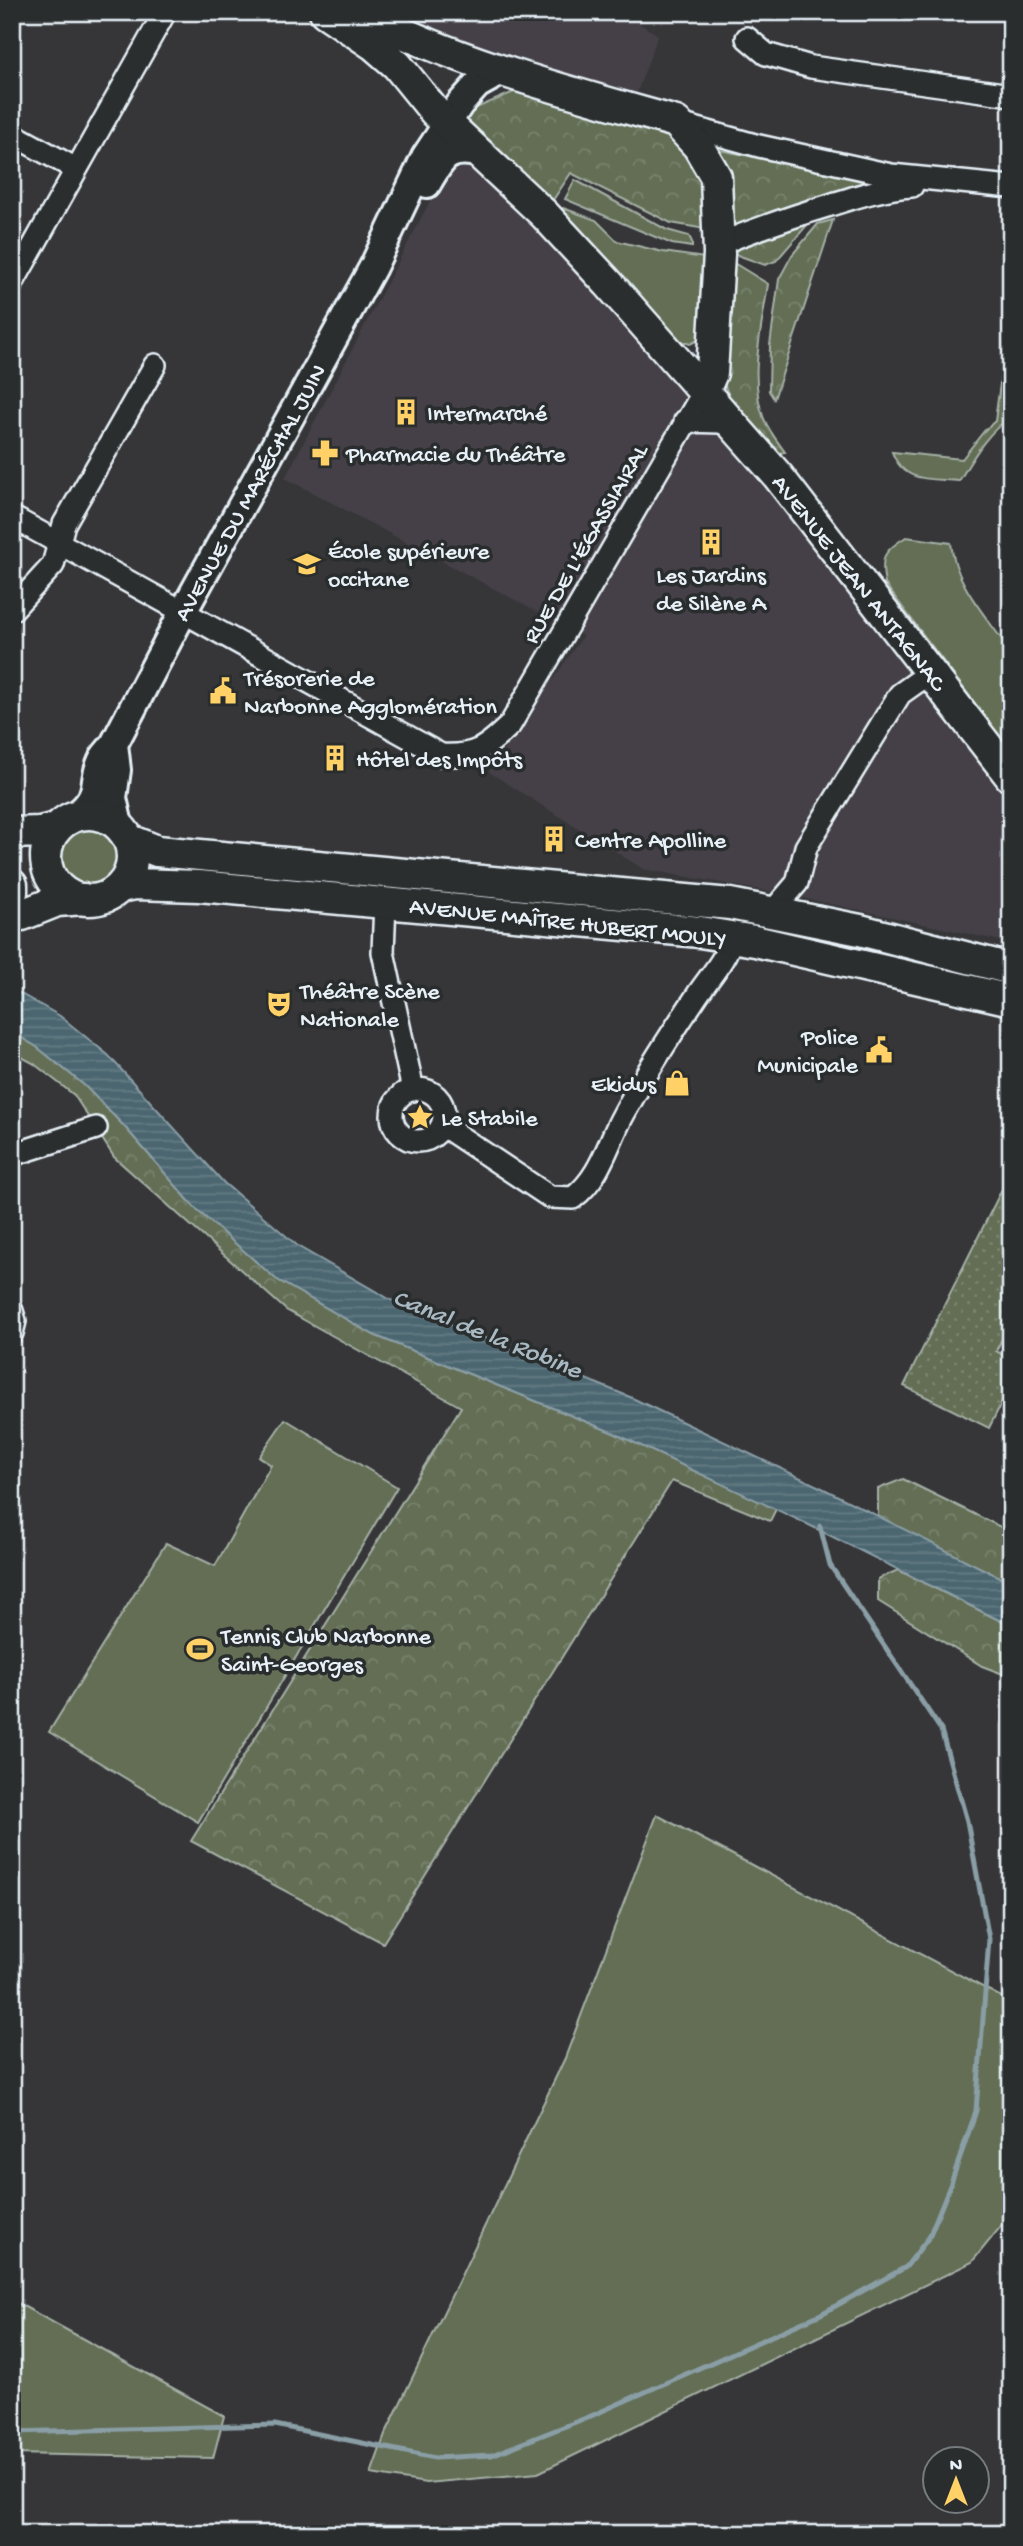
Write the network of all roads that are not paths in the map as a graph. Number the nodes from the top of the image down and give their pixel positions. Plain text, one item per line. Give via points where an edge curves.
1 (165, 12) edge
2 (325, 12) edge
3 (359, 12) edge
4 (747, 38) dead end
5 (504, 70) junction
6 (1011, 95) edge
7 (676, 122) junction
8 (446, 125) junction
9 (12, 134) edge
10 (482, 155) junction
11 (76, 169) junction
12 (973, 183) junction
13 (1011, 187) edge
14 (386, 242) junction
15 (719, 244) junction
16 (12, 284) edge
17 (714, 331) junction
18 (669, 352) junction
19 (155, 365) dead end
20 (704, 391) junction
21 (685, 421) junction
22 (736, 428) junction
23 (12, 517) edge
24 (58, 542) junction
25 (12, 610) edge
26 (183, 612) junction
27 (931, 672) junction
28 (114, 744) junction
29 (1011, 777) edge
30 (67, 821) junction
31 (124, 832) junction
32 (12, 833) edge
33 (12, 846) edge
34 (47, 868) junction
35 (797, 883) junction
36 (12, 885) edge
37 (120, 887) junction
38 (84, 900) junction
39 (385, 903) junction
40 (15, 910) edge
41 (774, 912) junction
42 (818, 921) junction
43 (700, 932) junction
44 (732, 937) junction
45 (1011, 969) edge
46 (710, 975) junction
47 (1011, 1000) edge
48 (413, 1090) junction
49 (442, 1125) junction
50 (96, 1128) dead end
51 (12, 1155) edge
52 (12, 1311) edge
53 (12, 1333) edge

1 - 11 street
2 - 8 main road, AVENUE JEAN ANTAGNAC via 399,68
3 - 5 main road via 402,34
4 - 6 street via 766,54 811,67
5 - 7 main road
5 - 8 street, AVENUE DU MARÉCHAL JUIN via 477,85
7 - 12 street via 891,175
7 - 15 main road via 698,146 716,177
8 - 10 main road, AVENUE JEAN ANTAGNAC
8 - 14 street, AVENUE DU MARÉCHAL JUIN via 425,157
9 - 11 street
10 - 14 street, AVENUE DU MARÉCHAL JUIN via 463,150 439,162 410,214
10 - 18 main road, AVENUE JEAN ANTAGNAC via 545,215
11 - 16 street
12 - 13 street
12 - 15 street via 890,188
14 - 26 street, AVENUE DU MARÉCHAL JUIN
15 - 17 main road
17 - 18 main road via 704,347
17 - 20 main road via 710,379
18 - 20 main road, AVENUE JEAN ANTAGNAC
18 - 21 street via 684,384
19 - 24 street
20 - 21 street, RUE DE L'ÉGASSIAIRAL
20 - 22 main road, AVENUE JEAN ANTAGNAC
21 - 22 street via 720,422
21 - 26 street, RUE DE L'ÉGASSIAIRAL via 510,725 486,748 462,756 441,755
22 - 27 main road, AVENUE JEAN ANTAGNAC
23 - 24 street, RUE DE L'ÉGASSIAIRAL
24 - 25 street via 53,565
24 - 26 street, RUE DE L'ÉGASSIAIRAL
26 - 28 street, AVENUE DU MARÉCHAL JUIN
27 - 29 main road, AVENUE JEAN ANTAGNAC
27 - 35 street via 900,694 806,847
28 - 30 street, AVENUE DU MARÉCHAL JUIN via 97,773 89,805
28 - 31 street via 113,798
30 - 31 main road via 92,813 106,817
30 - 32 main road
30 - 34 main road via 49,839
31 - 37 main road via 133,852 132,865
31 - 41 main road, AVENUE MAÎTRE HUBERT MOULY via 158,851 660,896
33 - 34 main road via 33,853
34 - 38 main road via 64,891
34 - 40 main road
35 - 41 street
35 - 42 street
36 - 40 main road
37 - 38 main road via 110,895
37 - 39 main road, AVENUE MAÎTRE HUBERT MOULY via 199,886
38 - 40 main road
39 - 43 main road, AVENUE MAÎTRE HUBERT MOULY
39 - 48 street via 383,952
41 - 42 main road, AVENUE MAÎTRE HUBERT MOULY
42 - 45 main road, AVENUE MAÎTRE HUBERT MOULY
43 - 44 main road, AVENUE MAÎTRE HUBERT MOULY
43 - 46 street
44 - 46 street via 728,953
44 - 47 main road, AVENUE MAÎTRE HUBERT MOULY
46 - 49 street via 620,1122 603,1161 573,1198 550,1197
48 - 49 street via 428,1091 440,1102
48 - 49 street via 398,1098 394,1106 397,1130 409,1139 423,1140
50 - 51 street
52 - 53 street

